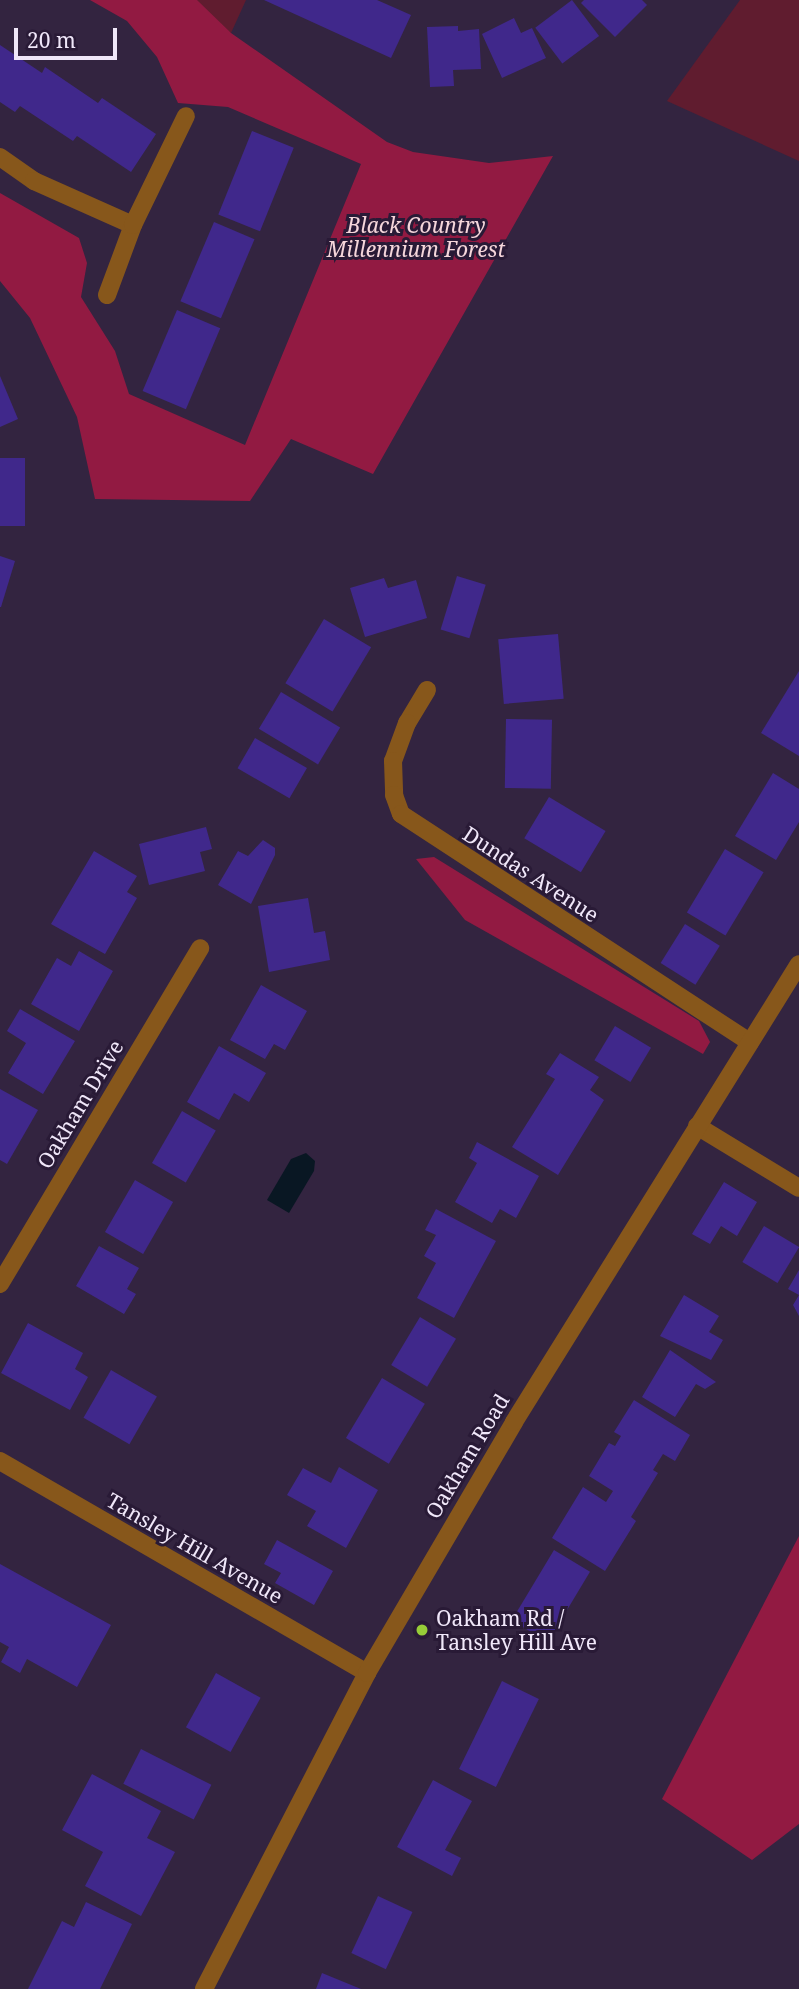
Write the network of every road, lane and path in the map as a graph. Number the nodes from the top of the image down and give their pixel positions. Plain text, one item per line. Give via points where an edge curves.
1 (186, 116) dead end
2 (0, 157) edge
3 (133, 225) junction
4 (107, 295) dead end
5 (427, 690) dead end
6 (200, 948) dead end
7 (799, 964) edge
8 (750, 1042) junction
9 (696, 1126) junction
10 (799, 1188) edge
11 (0, 1284) edge
12 (0, 1461) edge
13 (367, 1673) junction
14 (204, 1989) edge

1 - 3 street
2 - 3 street via 34,181
3 - 4 street
5 - 8 street, Dundas Avenue via 407,723 393,761 394,795 401,814
6 - 11 street, Oakham Drive
7 - 8 street, Oakham Road
8 - 9 street, Oakham Road
9 - 10 street
9 - 13 street, Oakham Road
12 - 13 street, Tansley Hill Avenue
13 - 14 street, Oakham Road

